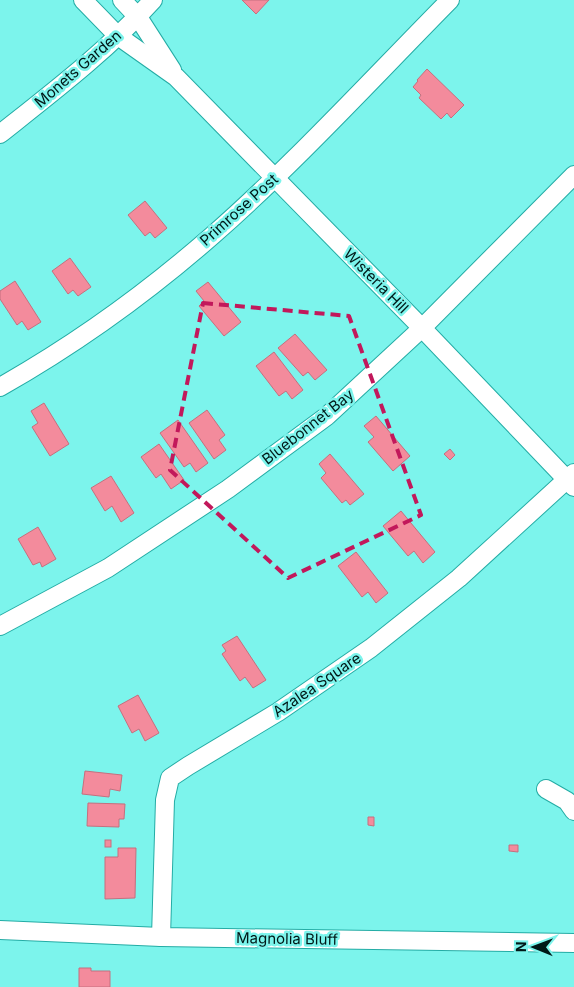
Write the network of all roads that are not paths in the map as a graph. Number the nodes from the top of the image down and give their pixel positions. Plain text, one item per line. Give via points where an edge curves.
1 (83, 0) edge
2 (122, 0) edge
3 (153, 0) edge
4 (450, 0) edge
5 (138, 17) junction
6 (118, 36) junction
7 (176, 77) junction
8 (0, 134) edge
9 (574, 175) edge
10 (274, 178) junction
11 (422, 328) junction
12 (0, 387) edge
13 (572, 480) edge
14 (0, 626) edge
15 (546, 789) dead end
16 (574, 812) edge
17 (0, 930) edge
18 (161, 937) junction
19 (574, 943) edge

1 - 6 street, Wisteria Hill
2 - 5 street, Wisteria Hill
3 - 5 street, Monets Garden
4 - 10 street, Primrose Post
5 - 6 street, Monets Garden
5 - 7 street, Wisteria Hill
6 - 7 street, Wisteria Hill
6 - 8 street, Monets Garden
7 - 10 street, Wisteria Hill
9 - 11 street, Bluebonnet Bay
10 - 11 street, Wisteria Hill
10 - 12 street, Primrose Post via 213,236 130,302
11 - 13 street, Wisteria Hill
11 - 14 street, Bluebonnet Bay via 326,416 228,488 108,568
13 - 18 street, Azalea Square via 459,578 371,648 278,712 170,778 166,800
15 - 16 street via 567,801
17 - 18 street, Magnolia Bluff
18 - 19 street, Magnolia Bluff

